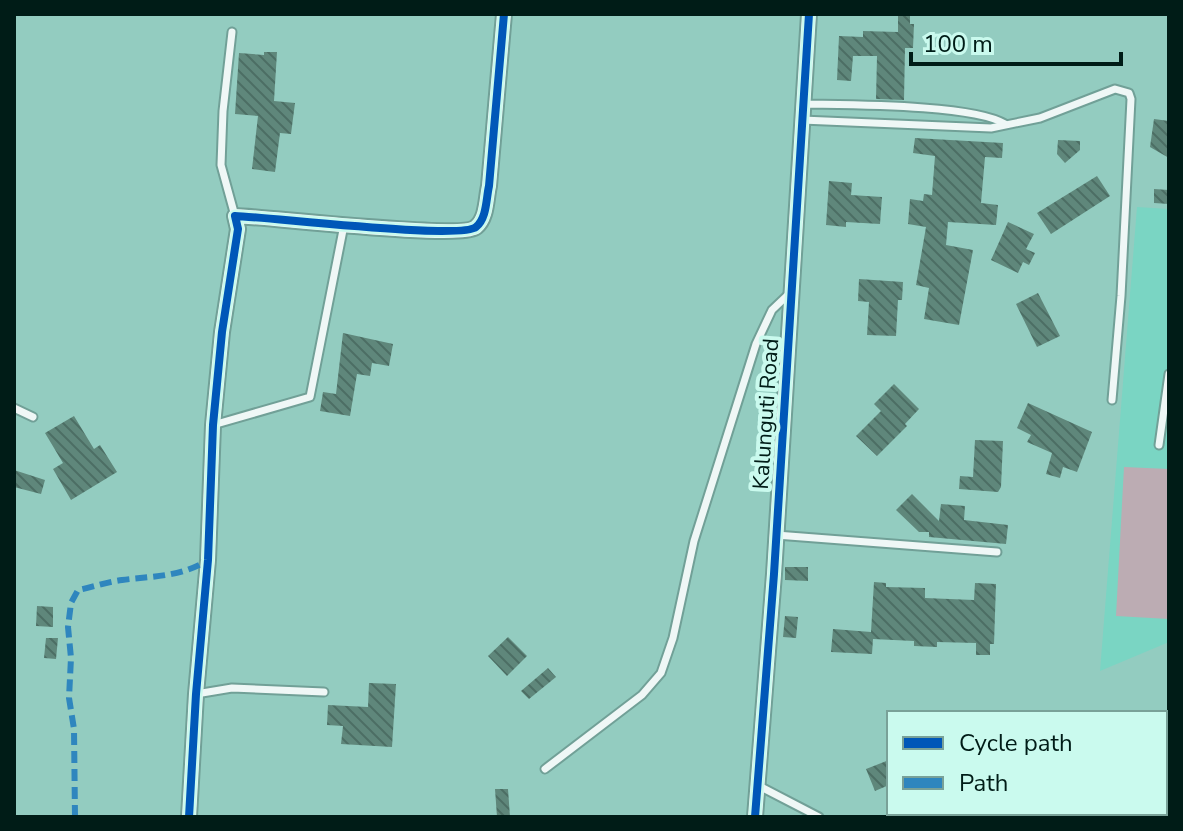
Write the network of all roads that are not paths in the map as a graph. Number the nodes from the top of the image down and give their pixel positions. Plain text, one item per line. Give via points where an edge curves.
1 (504, 14) edge
2 (809, 14) edge
3 (232, 32) dead end
4 (803, 104) junction
5 (802, 120) junction
6 (1005, 124) junction
7 (235, 216) junction
8 (344, 225) junction
9 (792, 291) junction
10 (1169, 374) edge
11 (1112, 400) dead end
12 (14, 408) edge
13 (33, 417) dead end
14 (213, 425) junction
15 (1159, 445) dead end
16 (776, 535) junction
17 (997, 552) dead end
18 (324, 692) dead end
19 (196, 694) junction
20 (545, 769) dead end
21 (757, 785) junction
22 (189, 817) edge
23 (755, 817) edge
24 (819, 817) edge

1 - 8 street via 489,186 477,227 467,231
2 - 4 street, Kalunguti Road
3 - 7 lane via 221,165
4 - 5 street, Kalunguti Road
4 - 6 lane via 963,113 992,116
5 - 6 lane via 991,128
5 - 9 street, Kalunguti Road
6 - 11 lane via 1040,118 1115,89 1129,93
7 - 8 street
7 - 14 street via 238,229
8 - 14 lane via 310,397
9 - 16 street, Kalunguti Road
9 - 20 lane via 772,310 756,344 694,541 661,673 642,695
10 - 15 lane
12 - 13 lane
14 - 19 street
16 - 17 lane
16 - 21 street, Kalunguti Road
18 - 19 lane via 232,688
19 - 22 street
21 - 23 street, Kalunguti Road
21 - 24 lane

